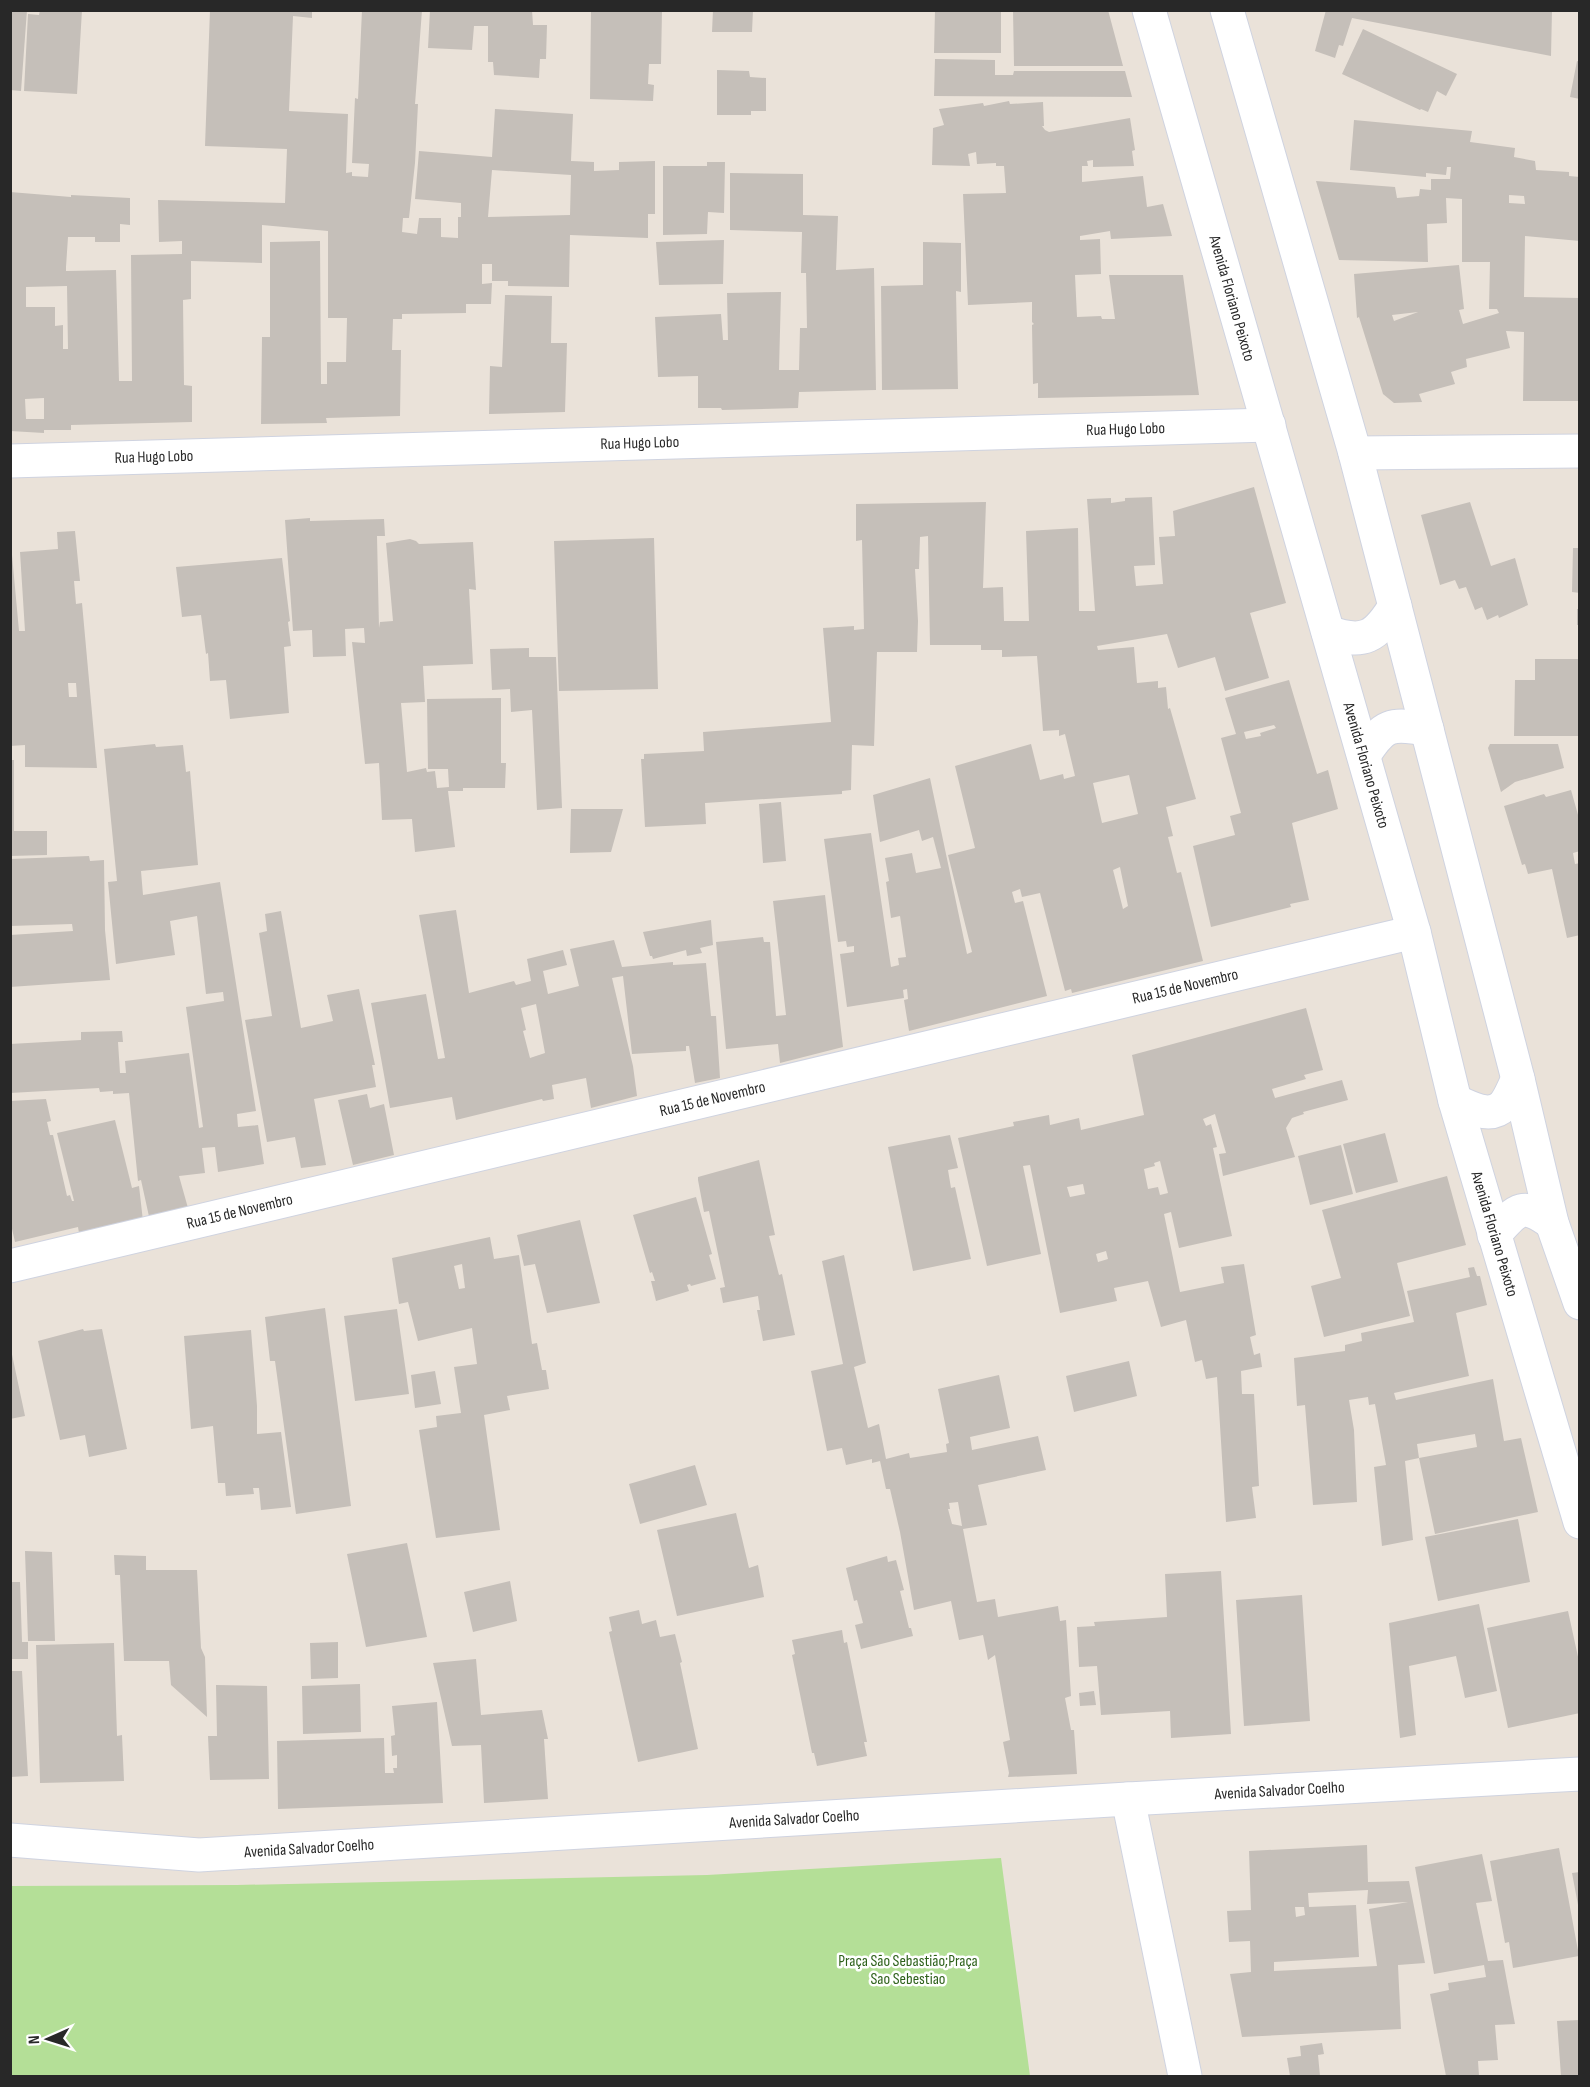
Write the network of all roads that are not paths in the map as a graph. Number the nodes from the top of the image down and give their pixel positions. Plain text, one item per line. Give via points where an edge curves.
1 (1149, 10) edge
2 (1227, 10) edge
3 (1269, 424) junction
4 (1580, 451) edge
5 (1355, 453) junction
6 (10, 461) edge
7 (1395, 606) junction
8 (1328, 632) junction
9 (1427, 729) junction
10 (1364, 755) junction
11 (1414, 932) junction
12 (1518, 1079) junction
13 (1455, 1101) junction
14 (1552, 1222) junction
15 (1494, 1234) junction
16 (10, 1266) edge
17 (1580, 1304) edge
18 (1580, 1522) edge
19 (1580, 1774) edge
20 (1128, 1799) junction
21 (10, 1840) edge
22 (1185, 2076) edge

1 - 3 street, Avenida Floriano Peixoto
2 - 5 street
3 - 6 street, Rua Hugo Lobo
3 - 8 street, Avenida Floriano Peixoto
4 - 5 street
5 - 7 street
7 - 8 street via 1383,626 1363,638 1346,639
7 - 9 street
8 - 10 street, Avenida Floriano Peixoto
9 - 10 street via 1388,727
9 - 12 street
10 - 11 street, Avenida Floriano Peixoto
11 - 13 street, Avenida Floriano Peixoto
11 - 16 street, Rua 15 de Novembro
12 - 13 street via 1504,1105 1492,1112
12 - 14 street
13 - 15 street, Avenida Floriano Peixoto
14 - 15 street via 1534,1210 1524,1209 1510,1216
14 - 17 street
15 - 18 street, Avenida Floriano Peixoto
19 - 20 street, Avenida Salvador Coelho
20 - 21 street, Avenida Salvador Coelho via 199,1855
20 - 22 street

